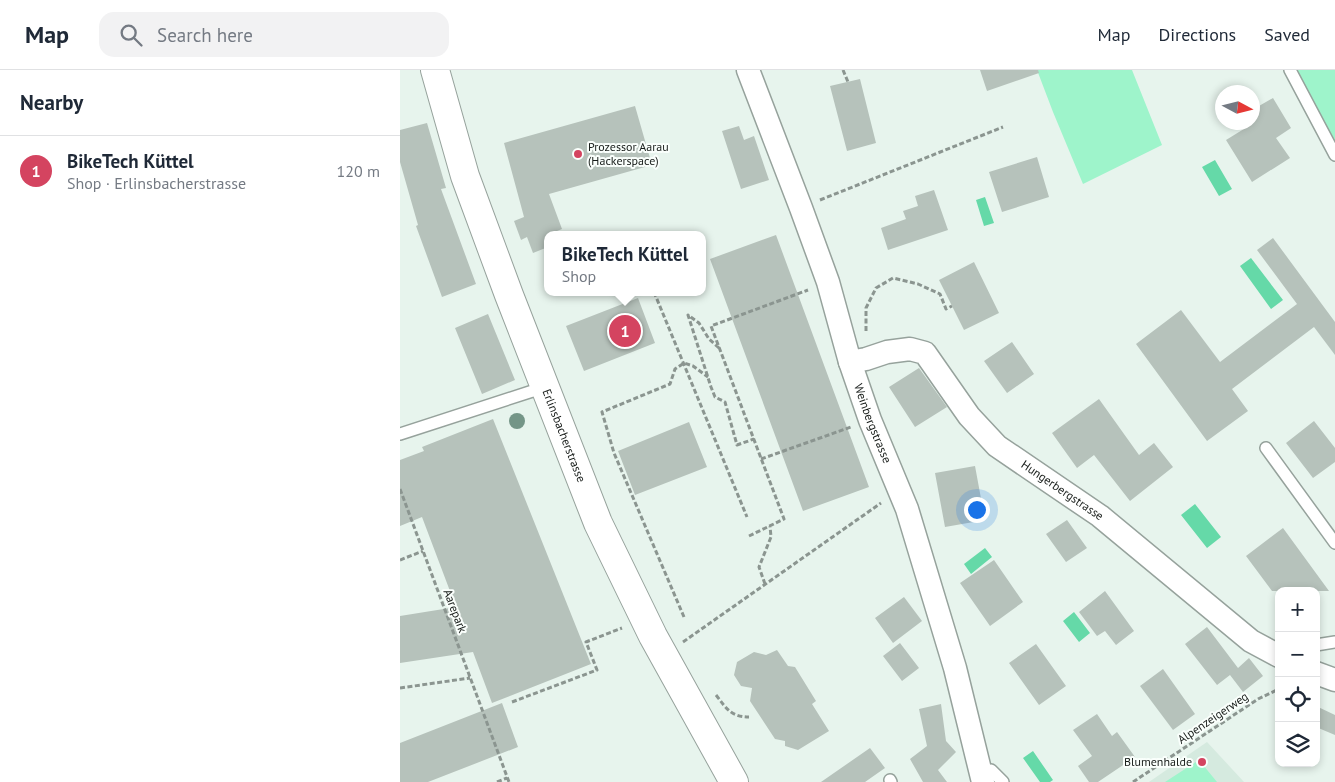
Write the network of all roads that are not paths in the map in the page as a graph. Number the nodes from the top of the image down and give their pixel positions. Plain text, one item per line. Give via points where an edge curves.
1 (434, 70) edge
2 (748, 70) edge
3 (1290, 70) edge
4 (1335, 155) edge
5 (858, 360) junction
6 (545, 387) junction
7 (400, 434) edge
8 (1266, 448) dead end
9 (1335, 543) edge
10 (1335, 642) edge
11 (1320, 644) edge
12 (1275, 652) edge
13 (1320, 674) edge
14 (1335, 680) edge
15 (982, 777) edge
16 (734, 782) edge
17 (1003, 782) edge

1 - 6 main road, Erlinsbacherstrasse via 465,176
2 - 5 street, Weinbergstrasse
3 - 4 lane
5 - 12 street, Hungerbergstrasse via 910,349 925,354 969,416 997,446 1100,516 1251,641
5 - 15 street, Weinbergstrasse via 870,420 907,509 955,668
6 - 7 lane
6 - 16 main road, Erlinsbacherstrasse via 598,522 644,619
8 - 9 lane
10 - 11 lane
13 - 14 street
15 - 17 lane via 991,770

